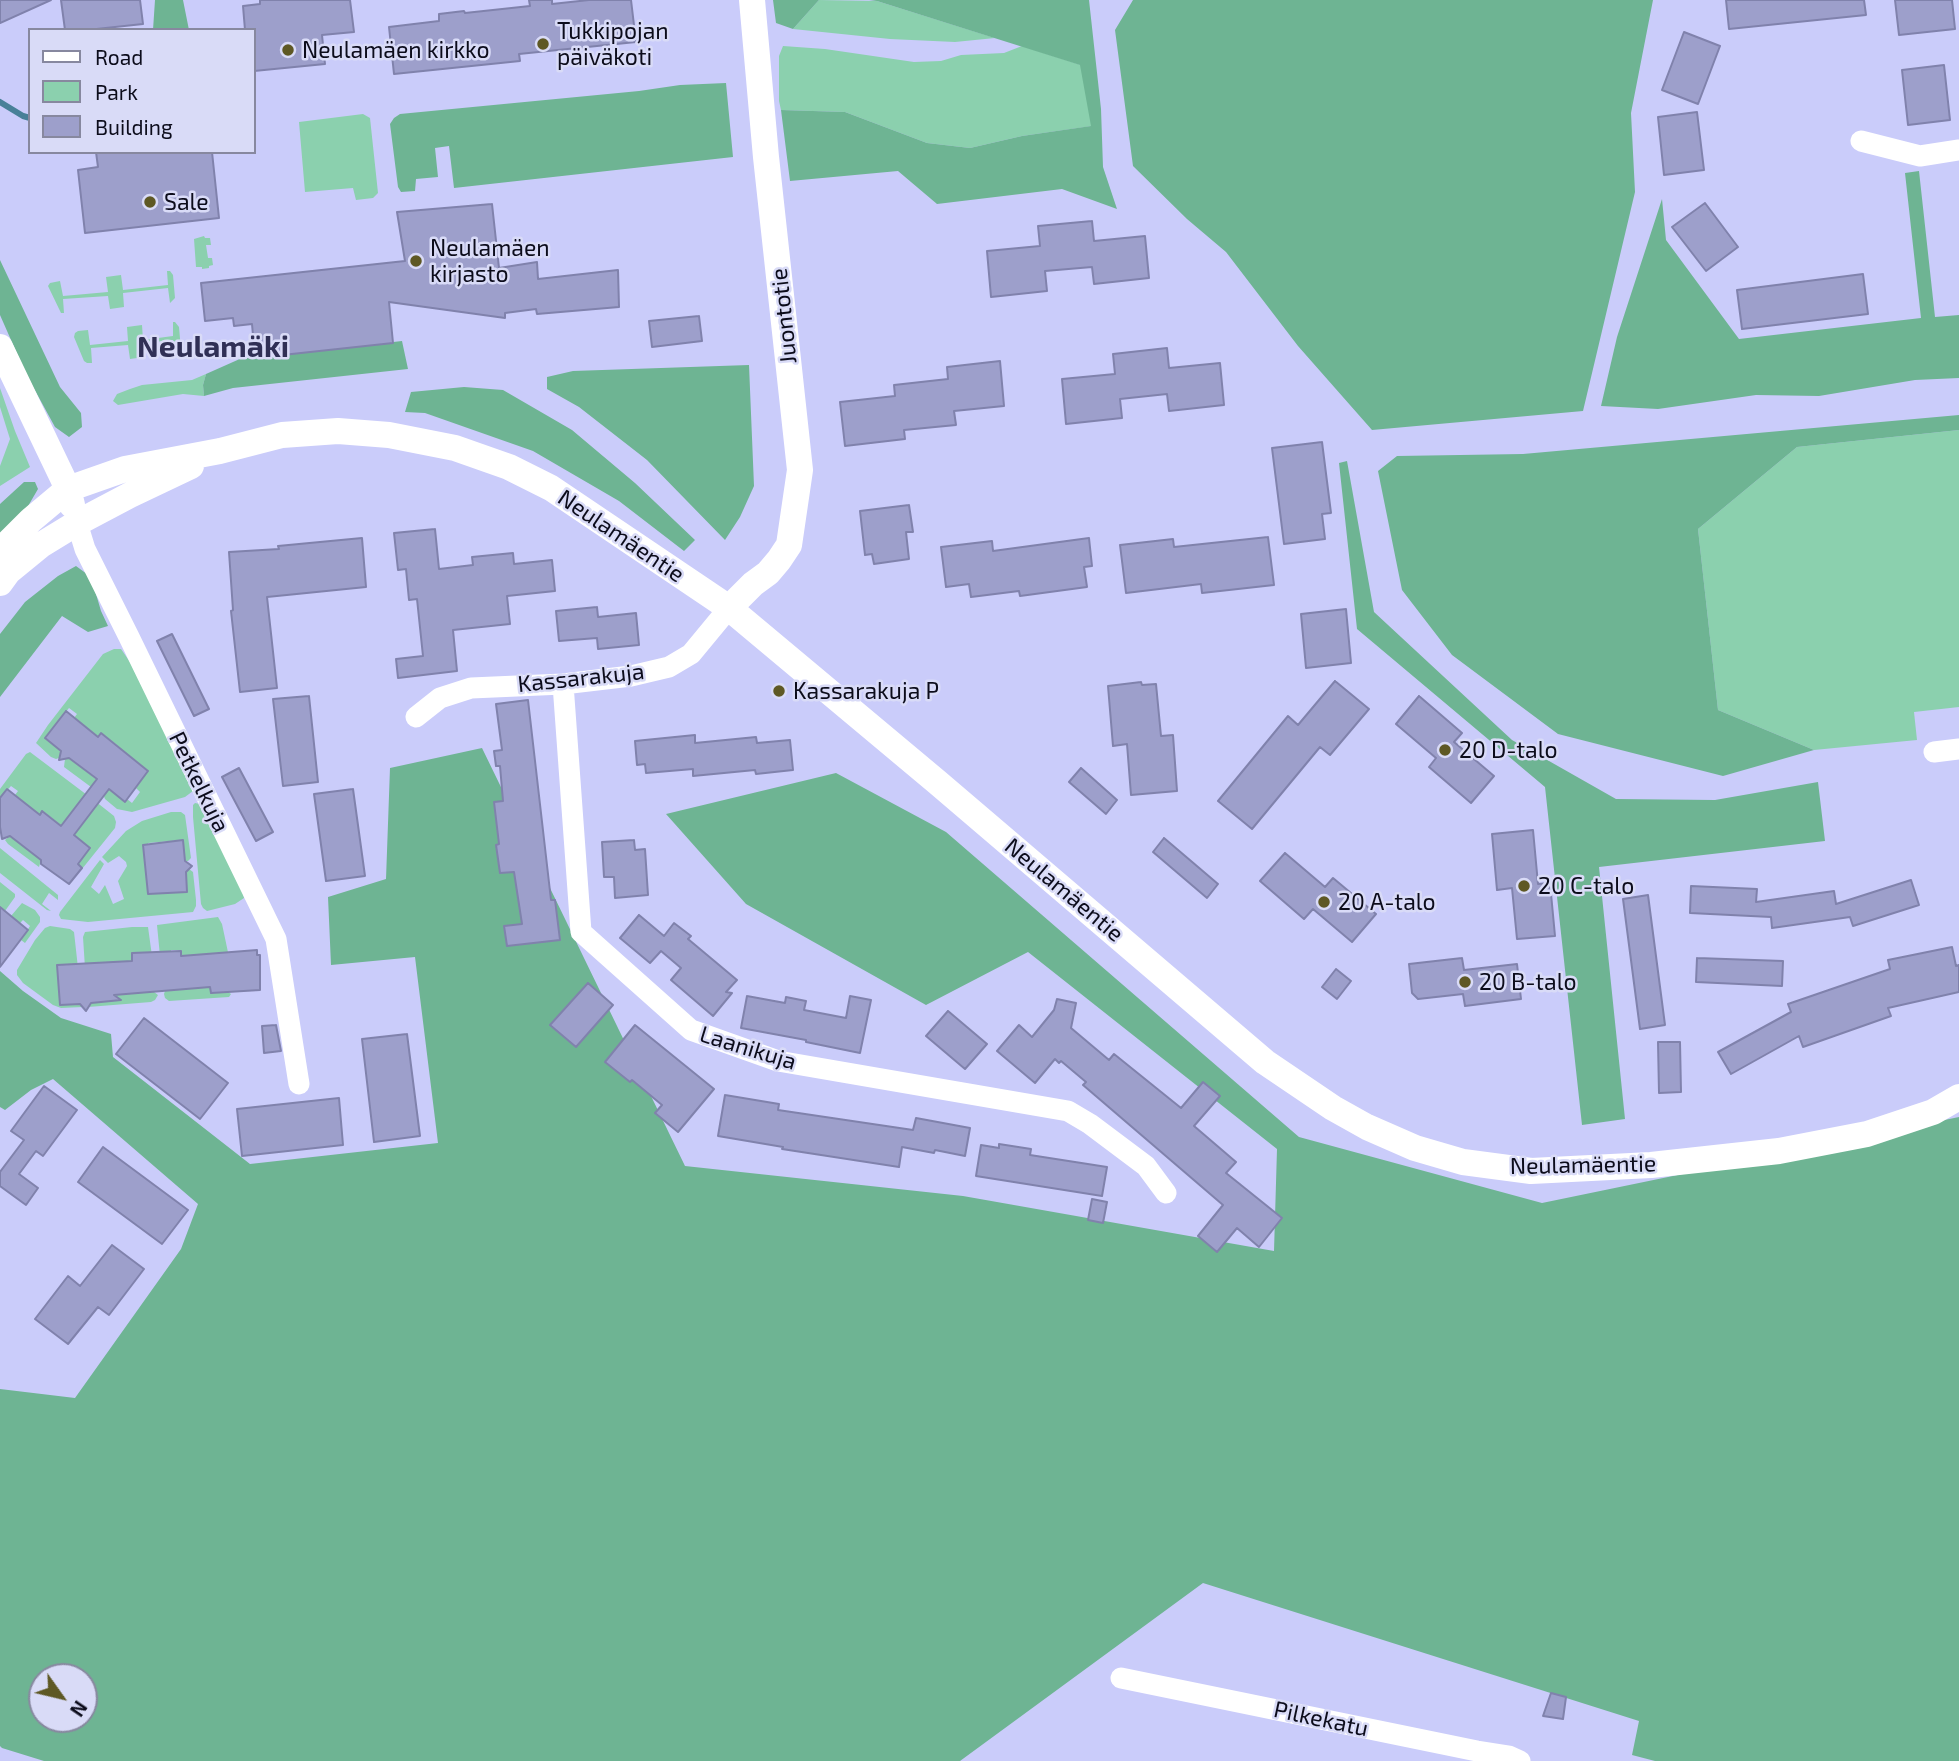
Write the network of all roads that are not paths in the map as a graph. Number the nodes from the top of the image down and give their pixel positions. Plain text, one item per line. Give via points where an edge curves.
1 (752, 0) edge
2 (1861, 141) dead end
3 (1959, 150) edge
4 (0, 347) edge
5 (220, 451) junction
6 (68, 489) junction
7 (77, 523) junction
8 (0, 551) edge
9 (0, 583) edge
10 (729, 608) junction
11 (563, 684) junction
12 (416, 716) dead end
13 (1959, 749) edge
14 (1934, 752) dead end
15 (299, 1084) dead end
16 (1959, 1097) edge
17 (1166, 1194) dead end
18 (1121, 1678) dead end
19 (1520, 1761) edge

1 - 10 street, Juontotie via 800,470 789,545 768,573
2 - 3 street via 1920,156
4 - 6 street, Petkelkuja
5 - 6 street, Neulamäentie via 125,469
5 - 7 street, Neulamäentie
5 - 10 street, Neulamäentie via 282,435 338,431 455,448 551,488
6 - 7 street, Petkelkuja
6 - 8 street, Neulamäentie
7 - 9 street, Neulamäentie via 41,545
7 - 15 street, Petkelkuja via 85,549 276,939
10 - 11 street, Kassarakuja via 691,654 669,667
10 - 16 street, Neulamäentie via 1265,1062 1333,1108 1415,1148 1462,1162 1531,1171 1651,1165 1779,1151 1867,1134 1933,1112
11 - 12 street, Kassarakuja via 471,688 440,698
11 - 17 street, Laanikuja via 581,932 691,1030 778,1061 1068,1111 1146,1166
13 - 14 street
18 - 19 street, Pilkekatu

